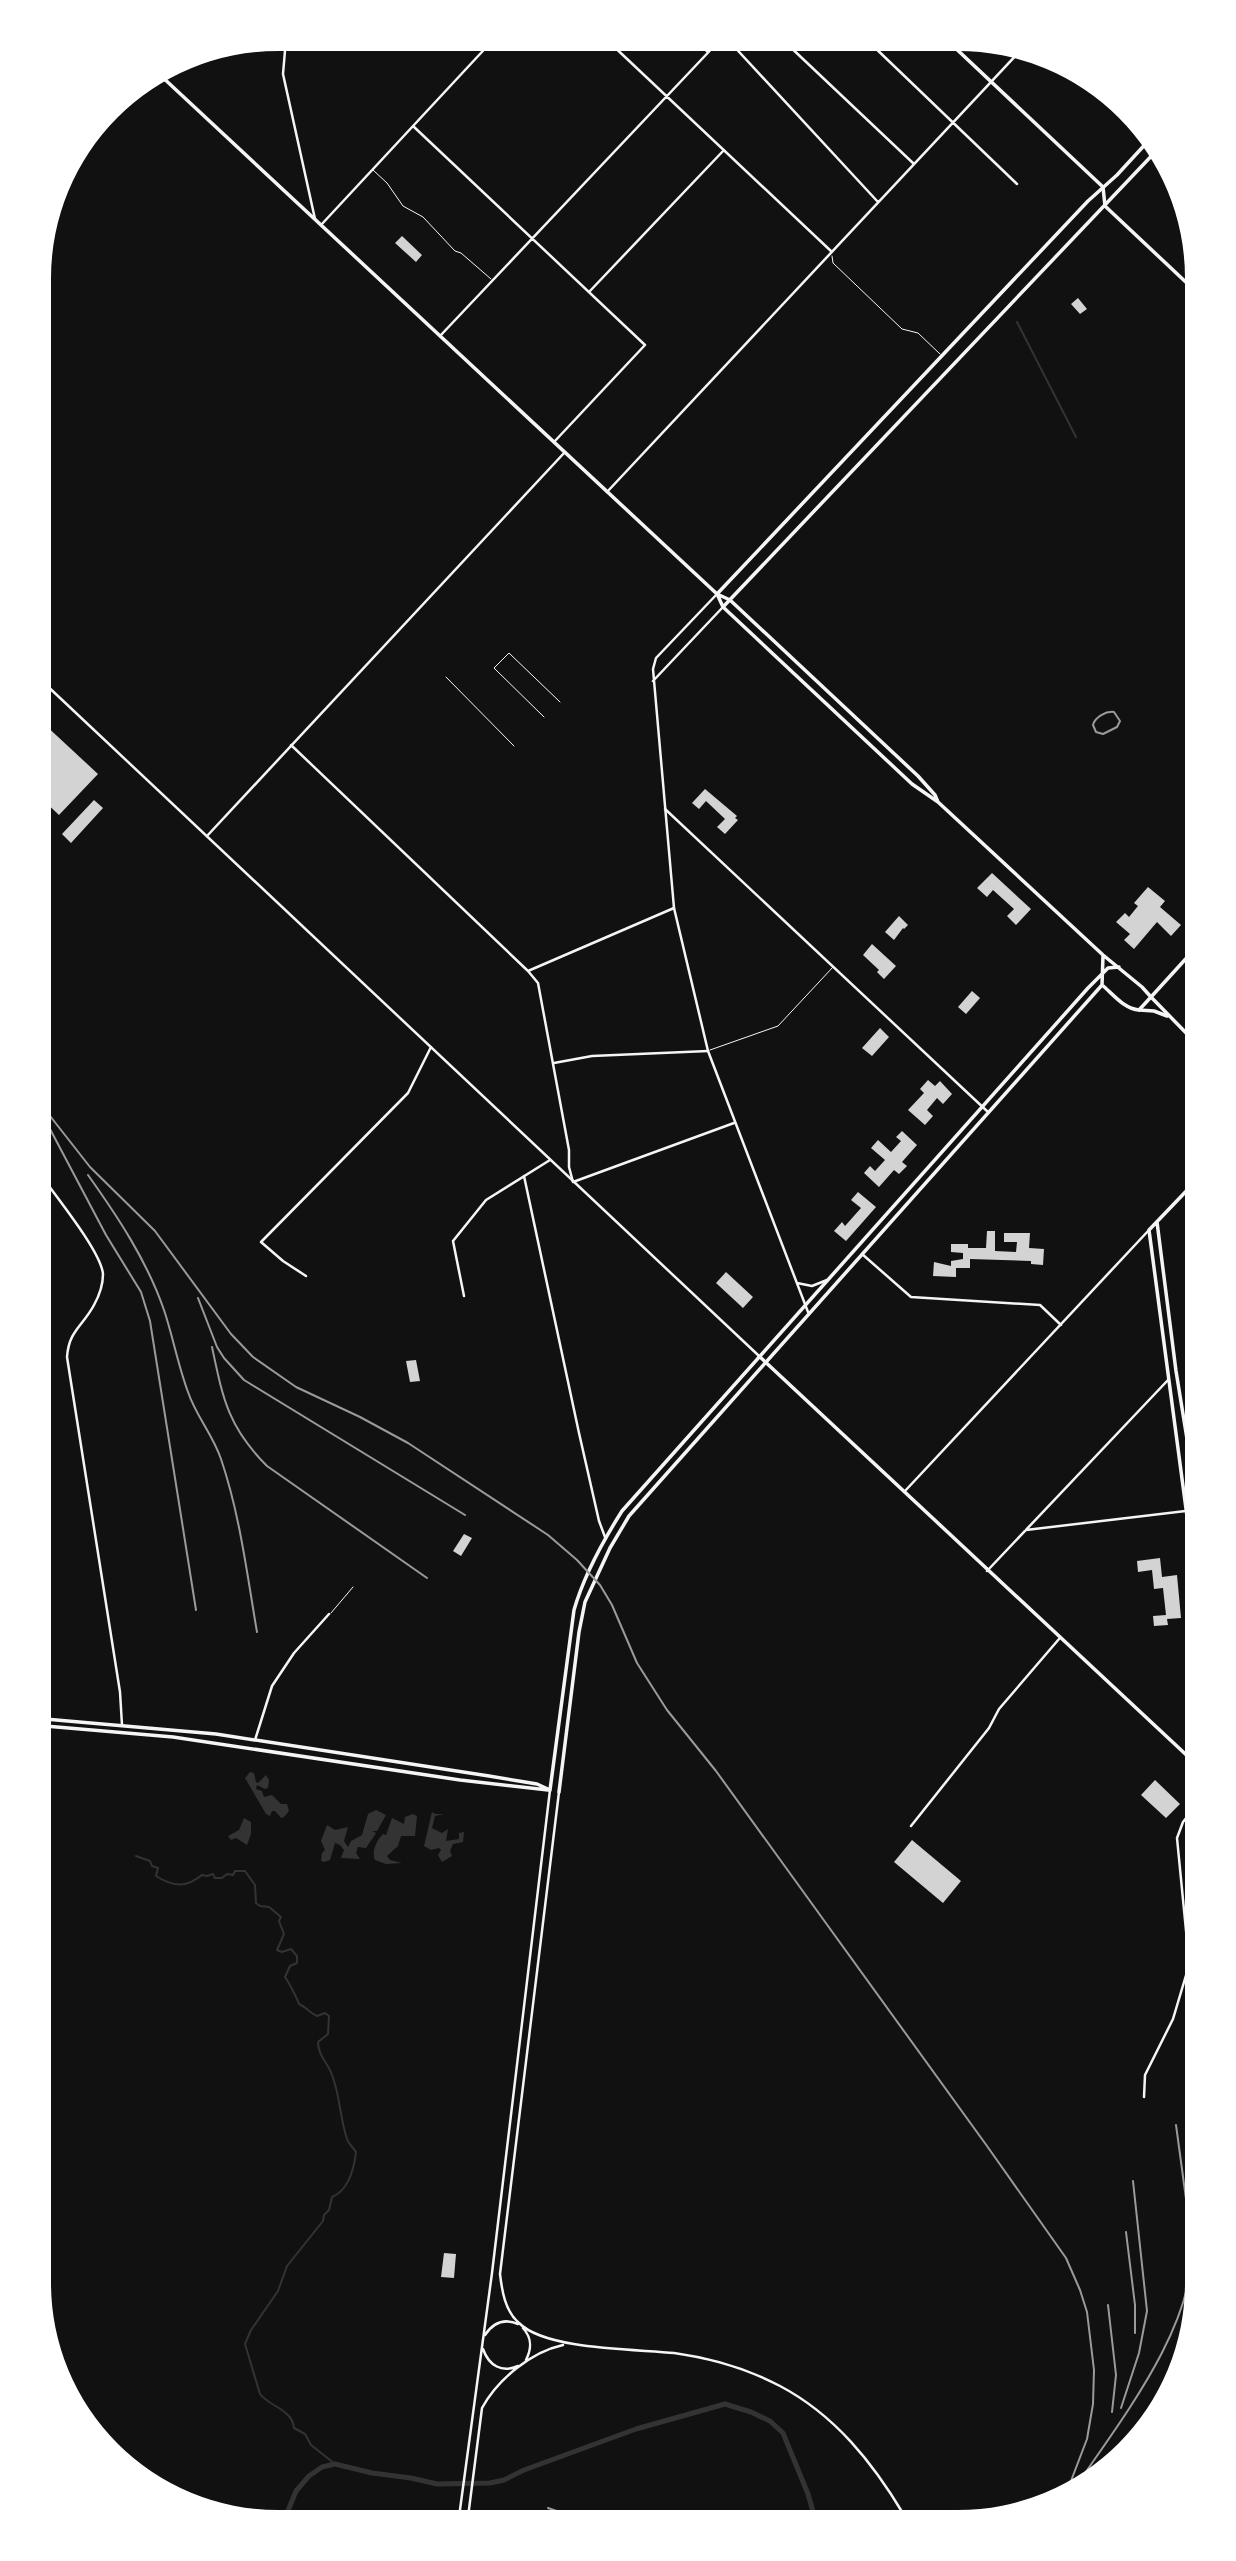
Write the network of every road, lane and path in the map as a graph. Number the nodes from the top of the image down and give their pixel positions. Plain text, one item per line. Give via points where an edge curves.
1 (285, 51) edge
2 (483, 51) edge
3 (619, 51) edge
4 (738, 51) edge
5 (795, 51) edge
6 (878, 51) edge
7 (958, 51) edge
8 (708, 52) edge
9 (1013, 58) edge
10 (166, 81) edge
11 (991, 82) junction
12 (667, 96) junction
13 (953, 122) junction
14 (413, 126) junction
15 (1143, 147) edge
16 (724, 150) junction
17 (1150, 157) edge
18 (914, 164) junction
19 (372, 170) junction
20 (1017, 184) dead end
21 (1103, 187) junction
22 (878, 202) junction
23 (1105, 206) junction
24 (315, 219) junction
25 (321, 225) junction
26 (532, 239) junction
27 (832, 252) junction
28 (492, 281) junction
29 (1185, 282) edge
30 (589, 292) junction
31 (440, 336) junction
32 (942, 356) junction
33 (554, 442) junction
34 (565, 452) junction
35 (607, 492) junction
36 (717, 594) junction
37 (730, 600) junction
38 (723, 607) junction
39 (446, 677) dead end
40 (653, 681) junction
41 (51, 689) edge
42 (560, 702) dead end
43 (544, 718) dead end
44 (292, 745) junction
45 (514, 746) dead end
46 (938, 802) junction
47 (665, 809) junction
48 (207, 836) junction
49 (674, 908) junction
50 (1103, 955) junction
51 (1185, 960) edge
52 (833, 967) junction
53 (1119, 967) junction
54 (528, 971) junction
55 (1103, 971) junction
56 (1102, 985) junction
57 (1151, 997) junction
58 (1139, 1010) junction
59 (1171, 1018) junction
60 (1185, 1031) edge
61 (432, 1047) junction
62 (708, 1051) junction
63 (553, 1063) junction
64 (982, 1106) junction
65 (988, 1112) junction
66 (734, 1123) junction
67 (550, 1160) junction
68 (524, 1176) junction
69 (573, 1182) junction
70 (51, 1189) edge
71 (1185, 1192) edge
72 (1157, 1222) junction
73 (1149, 1230) junction
74 (862, 1254) junction
75 (306, 1276) dead end
76 (827, 1280) junction
77 (797, 1283) junction
78 (464, 1296) dead end
79 (805, 1304) junction
80 (1169, 1305) junction
81 (1159, 1307) junction
82 (809, 1314) junction
83 (1061, 1325) junction
84 (759, 1356) junction
85 (766, 1362) junction
86 (1168, 1379) junction
87 (1185, 1426) edge
88 (904, 1492) junction
89 (1185, 1497) edge
90 (1185, 1511) edge
91 (1026, 1530) junction
92 (605, 1537) junction
93 (610, 1548) junction
94 (987, 1571) junction
95 (353, 1587) dead end
96 (329, 1614) joint
97 (1059, 1639) junction
98 (51, 1719) edge
99 (122, 1725) junction
100 (51, 1727) edge
101 (255, 1740) junction
102 (1185, 1754) edge
103 (550, 1790) junction
104 (559, 1791) junction
105 (1185, 1820) edge
106 (911, 1826) dead end
107 (1185, 1920) edge
108 (1185, 1979) edge
109 (1144, 2097) dead end
110 (519, 2324) junction
111 (483, 2341) junction
112 (566, 2344) junction
113 (520, 2365) junction
114 (461, 2510) edge
115 (469, 2510) edge
116 (901, 2510) edge

1 - 24 street via 283,74
2 - 14 street
3 - 12 street
4 - 22 street
5 - 18 street
6 - 13 street
7 - 11 main road
8 - 12 street
9 - 11 street
10 - 24 main road
11 - 13 street
11 - 21 main road
12 - 16 street
12 - 26 street
13 - 18 street
13 - 20 street
14 - 19 street
14 - 26 street
15 - 21 main road
16 - 27 street
16 - 30 street
17 - 23 main road
18 - 22 street
19 - 25 street
19 - 28 lane via 404,206 423,217
21 - 23 main road
21 - 32 main road
22 - 27 street
23 - 29 main road
23 - 37 main road
24 - 25 main road
25 - 31 main road
26 - 28 street
26 - 30 street
27 - 32 lane via 833,263 902,329 918,333
27 - 35 street
28 - 31 street
30 - 33 street via 645,345
31 - 33 main road
32 - 36 main road
33 - 34 main road
34 - 35 main road
34 - 44 street
35 - 36 main road
36 - 37 main road
36 - 38 main road
36 - 40 street via 656,658
37 - 38 main road
37 - 46 main road via 918,776
38 - 40 street
38 - 46 main road
39 - 45 lane
40 - 47 street
41 - 48 street
42 - 43 lane via 509,653 494,668
44 - 48 street
44 - 54 street
46 - 50 main road
47 - 49 street
47 - 52 street
48 - 61 street
49 - 54 street
49 - 62 street
50 - 53 main road
50 - 55 main road
51 - 57 main road
52 - 62 lane via 778,1026
52 - 64 street
53 - 55 main road
53 - 57 main road
54 - 63 street via 538,983
55 - 56 main road
55 - 64 main road
56 - 58 main road via 1127,1007
56 - 65 main road
57 - 58 main road
57 - 59 main road
58 - 59 main road
59 - 60 main road
61 - 67 street
61 - 75 street via 407,1095 261,1242
62 - 63 street via 592,1056
62 - 66 street
63 - 69 street
64 - 65 street
64 - 76 main road
65 - 74 main road
66 - 69 street
66 - 77 street
67 - 68 street
67 - 69 street
68 - 78 street via 486,1200 453,1241
68 - 92 street
69 - 84 street
70 - 99 street via 99,1258 103,1274 93,1308 68,1342 68,1357
71 - 72 main road
72 - 73 main road
72 - 80 main road
73 - 81 main road
73 - 83 street
74 - 82 main road
74 - 83 street via 911,1297 1040,1305
76 - 77 street via 812,1286
76 - 79 main road
77 - 79 street
79 - 82 street
79 - 84 main road
80 - 81 main road
80 - 87 main road
81 - 86 main road
82 - 85 main road
83 - 88 street
84 - 85 main road
84 - 92 main road via 622,1511
85 - 88 main road
85 - 93 main road via 629,1516
86 - 89 main road
86 - 91 street
88 - 94 main road
90 - 91 street
91 - 94 street
92 - 93 main road
92 - 103 main road via 577,1600 571,1627
93 - 104 main road via 585,1602
94 - 97 main road
95 - 96 lane
96 - 101 street via 272,1686
97 - 102 main road
97 - 106 street via 999,1709
98 - 99 main road
99 - 101 main road
100 - 103 main road via 185,1739
101 - 103 main road via 537,1784
103 - 104 main road
103 - 111 street
104 - 110 street via 500,2274 503,2295
105 - 107 street via 1177,1838
108 - 109 street via 1173,2019 1144,2075
110 - 111 street via 496,2323
110 - 112 street
110 - 113 street via 531,2344
111 - 113 street via 486,2358 498,2368
111 - 114 street
112 - 113 street via 548,2348
112 - 116 street via 701,2358 779,2385 813,2407 853,2443 881,2476
113 - 115 street via 482,2408

